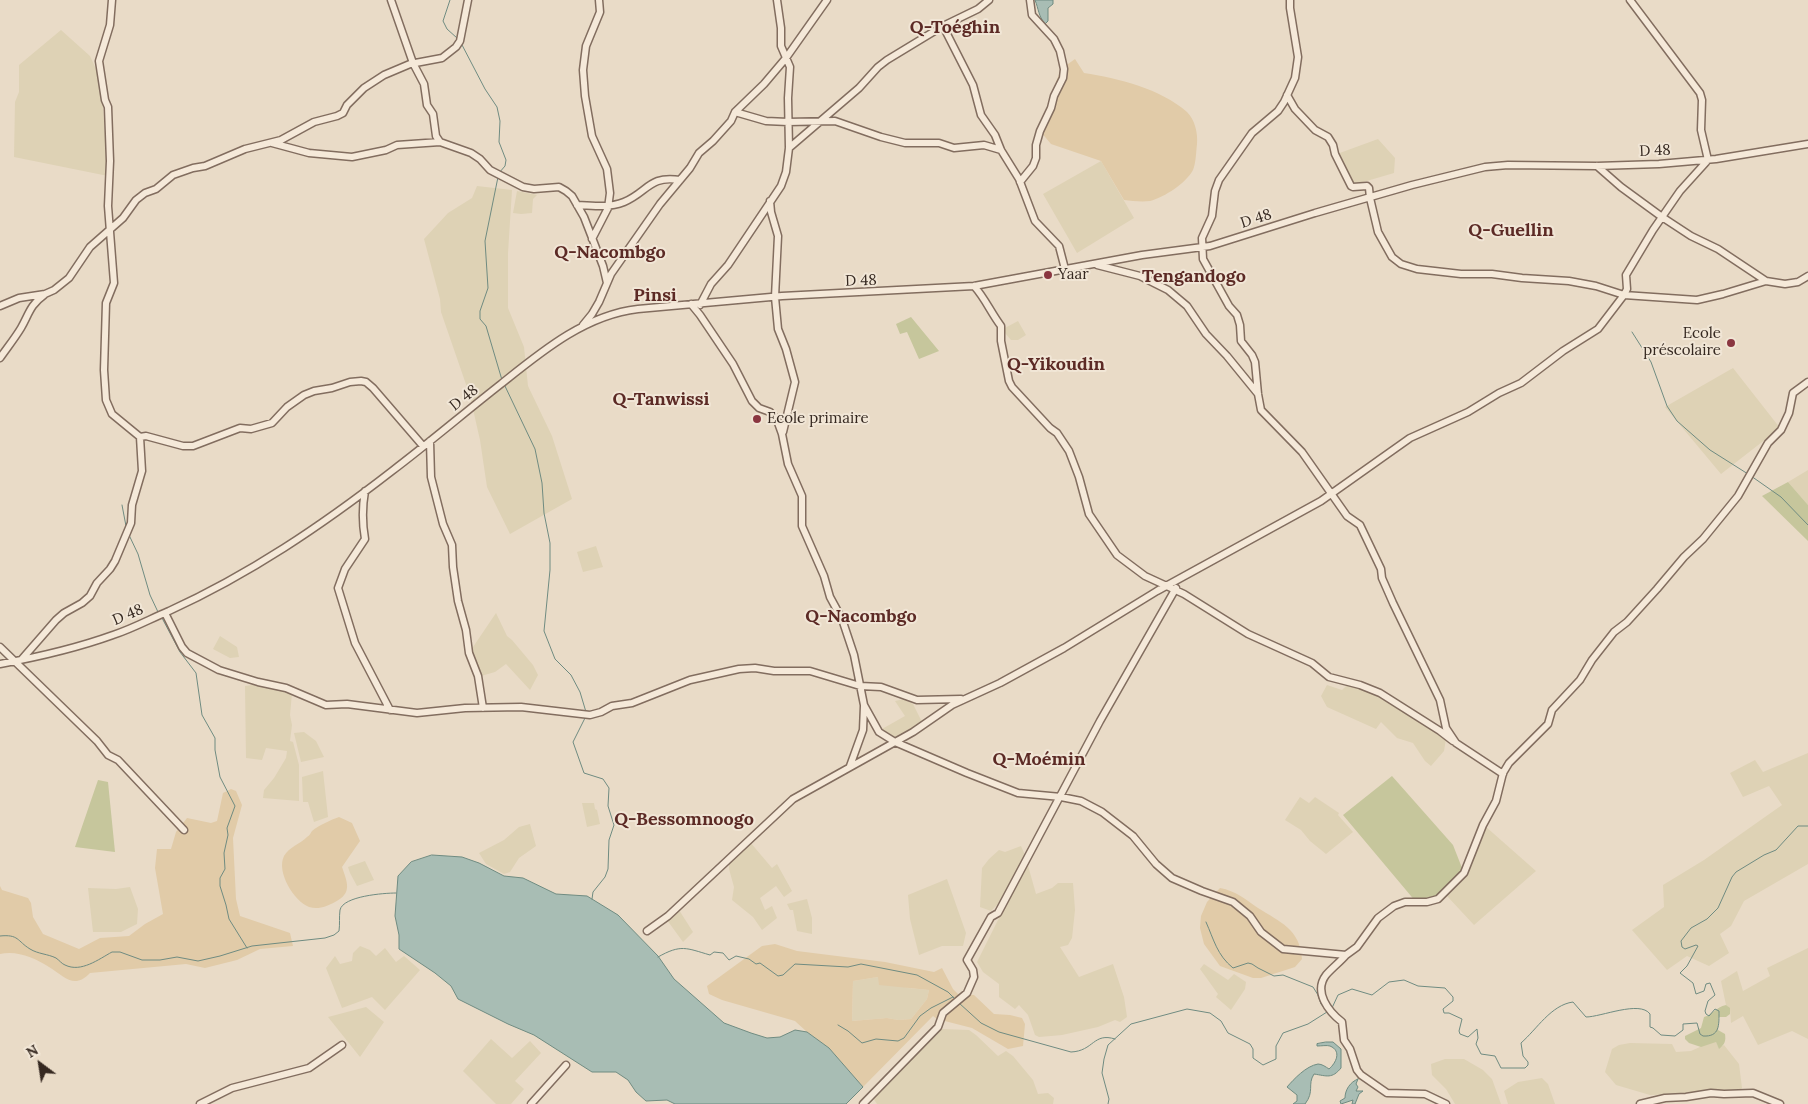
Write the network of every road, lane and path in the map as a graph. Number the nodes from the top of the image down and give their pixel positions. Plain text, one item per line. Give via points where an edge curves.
1 (112, 0) edge
2 (391, 0) edge
3 (468, 0) edge
4 (599, 0) edge
5 (777, 0) edge
6 (827, 0) edge
7 (989, 0) edge
8 (1030, 0) edge
9 (1290, 0) edge
10 (1630, 0) edge
11 (943, 26) junction
12 (786, 58) junction
13 (413, 63) junction
14 (1287, 95) junction
15 (735, 112) junction
16 (821, 121) junction
17 (788, 122) junction
18 (440, 142) junction
19 (272, 143) junction
20 (1808, 144) edge
21 (790, 148) junction
22 (1001, 150) junction
23 (1708, 160) junction
24 (1597, 166) junction
25 (680, 180) junction
26 (1020, 182) junction
27 (1370, 198) junction
28 (770, 201) junction
29 (577, 205) junction
30 (609, 206) junction
31 (1662, 217) junction
32 (111, 230) junction
33 (592, 239) junction
34 (1202, 248) junction
35 (1093, 264) junction
36 (1064, 269) junction
37 (1808, 276) edge
38 (1766, 281) junction
39 (607, 283) junction
40 (974, 286) junction
41 (45, 294) junction
42 (1624, 296) junction
43 (775, 297) junction
44 (700, 303) junction
45 (690, 304) junction
46 (0, 306) edge
47 (700, 315) junction
48 (580, 328) junction
49 (0, 358) edge
50 (1808, 382) edge
51 (1258, 394) junction
52 (782, 434) junction
53 (140, 437) junction
54 (430, 441) junction
55 (423, 446) junction
56 (365, 491) junction
57 (1331, 494) junction
58 (1182, 577) junction
59 (1166, 586) junction
60 (1175, 590) junction
61 (164, 613) junction
62 (0, 647) edge
63 (19, 660) junction
64 (0, 664) edge
65 (860, 686) junction
66 (965, 699) junction
67 (864, 705) junction
68 (483, 708) junction
69 (390, 710) junction
70 (895, 742) junction
71 (1456, 743) junction
72 (850, 766) junction
73 (1503, 774) junction
74 (1061, 796) junction
75 (184, 830) dead end
76 (647, 931) dead end
77 (1346, 955) junction
78 (342, 1045) dead end
79 (566, 1064) dead end
80 (202, 1103) edge
81 (531, 1104) edge
82 (863, 1104) edge
83 (1446, 1104) edge
84 (1640, 1104) edge
85 (1780, 1104) edge

1 - 32 street via 110,24 99,61 108,107
2 - 13 street
3 - 13 street via 456,47 442,58
4 - 30 street via 600,12 586,46 583,70 592,136 610,179
5 - 12 street via 781,46
6 - 12 street
7 - 11 street
8 - 26 street via 1032,15 1054,39 1064,69 1040,131 1036,158
9 - 14 street via 1298,57 1295,78
10 - 23 street via 1700,93 1701,130
11 - 16 street via 887,60
11 - 22 street via 973,85 981,115
12 - 15 street
12 - 17 street via 790,67
13 - 18 street via 424,84 426,105 433,114
13 - 19 street via 364,88 338,116 314,122
14 - 27 street via 1315,130 1328,137 1350,186 1366,186 1370,190
14 - 34 street via 1278,111 1252,133 1219,180
15 - 17 street via 766,121
15 - 25 street via 731,121 699,153
16 - 17 street
16 - 21 street
16 - 22 street via 835,122 905,143 939,143 954,148 984,145
17 - 21 street
18 - 19 street via 397,145 352,157
18 - 29 street via 471,153 490,170 523,187 559,187 572,196
19 - 32 street via 245,149 173,175 136,200
20 - 23 street, D 48
21 - 28 street via 783,181
22 - 26 street
23 - 24 street, D 48
23 - 31 street
24 - 27 street, D 48 via 1485,167
24 - 31 street
25 - 30 street via 658,180 624,202
25 - 39 street via 640,232
26 - 36 street via 1035,221 1059,246
27 - 34 street, D 48
27 - 42 street via 1378,232 1392,257 1401,264 1417,270 1569,281
28 - 43 street via 778,236
28 - 44 street
29 - 30 street
29 - 33 street
30 - 33 street
31 - 38 street
31 - 42 street via 1626,275
32 - 41 street via 90,247 69,278
32 - 53 street via 114,283 106,302 106,400 112,414
33 - 39 street
34 - 35 street, D 48 via 1142,254
34 - 51 street via 1203,259 1236,315 1241,341 1255,362
35 - 36 street, D 48
35 - 51 street via 1140,276 1168,290 1187,306 1206,334
36 - 40 street, D 48
37 - 38 street via 1785,284
38 - 42 street via 1697,300
39 - 48 street via 592,314
40 - 43 street, D 48
40 - 59 street via 1002,326 1001,341 1012,387 1057,433 1069,451 1089,514 1110,548 1145,576
41 - 46 street via 19,298
41 - 49 street via 28,311
42 - 57 street via 1598,329 1520,383 1468,412 1410,438
43 - 44 street, D 48
43 - 52 street via 778,329 795,382
44 - 45 street, D 48
44 - 47 street
45 - 47 street
45 - 48 street, D 48 via 616,312
47 - 52 street via 752,401 770,412
48 - 54 street, D 48 via 522,367
50 - 73 street via 1793,393 1781,430 1768,442 1738,496 1703,539 1614,632 1580,680 1552,710 1548,724 1509,763
51 - 57 street via 1261,410 1302,452
52 - 65 street via 788,464 802,496 802,526 842,619
53 - 55 street via 193,446 240,428 251,429 272,423 287,406 314,391 360,381 373,388
53 - 63 street via 142,471 132,505 132,523 115,561 90,596 56,620
54 - 55 street, D 48
54 - 68 street via 431,477 452,545 458,601
55 - 56 street, D 48
56 - 61 street, D 48 via 275,555 223,585
56 - 69 street via 361,520 365,539 345,569 338,588 355,643
57 - 58 street
57 - 71 street via 1347,516 1360,525 1370,544 1393,603 1440,700 1446,728
58 - 59 street
58 - 60 street
59 - 60 street
59 - 66 street via 1064,648
60 - 71 street via 1248,634 1312,663 1329,677 1380,693
60 - 74 street
61 - 63 street, D 48 via 112,636
61 - 69 street via 187,653 219,670 286,688 326,705 347,704
62 - 63 street
63 - 64 street, D 48
63 - 75 street
65 - 66 street via 881,687 917,700
65 - 67 street
65 - 68 street via 810,671 739,669 690,680 632,703 590,714 521,707
66 - 70 street
67 - 70 street via 878,732
67 - 72 street via 862,730
68 - 69 street via 417,713
70 - 72 street
70 - 74 street via 1018,793
71 - 73 street
72 - 76 street via 793,799 668,916
73 - 77 street via 1496,801 1464,873 1438,899 1394,906 1378,918 1357,947
74 - 77 street via 1081,801 1102,812 1133,836 1172,878 1233,902 1250,916 1261,932 1283,949
74 - 82 street via 998,913 991,917 967,960 974,977 967,993 943,1013 938,1027
77 - 83 street via 1325,976 1322,991 1329,1010 1342,1022 1344,1040 1358,1070 1387,1093 1425,1094
78 - 80 street via 309,1068 232,1088
79 - 81 street
84 - 85 street via 1711,1093 1753,1094

